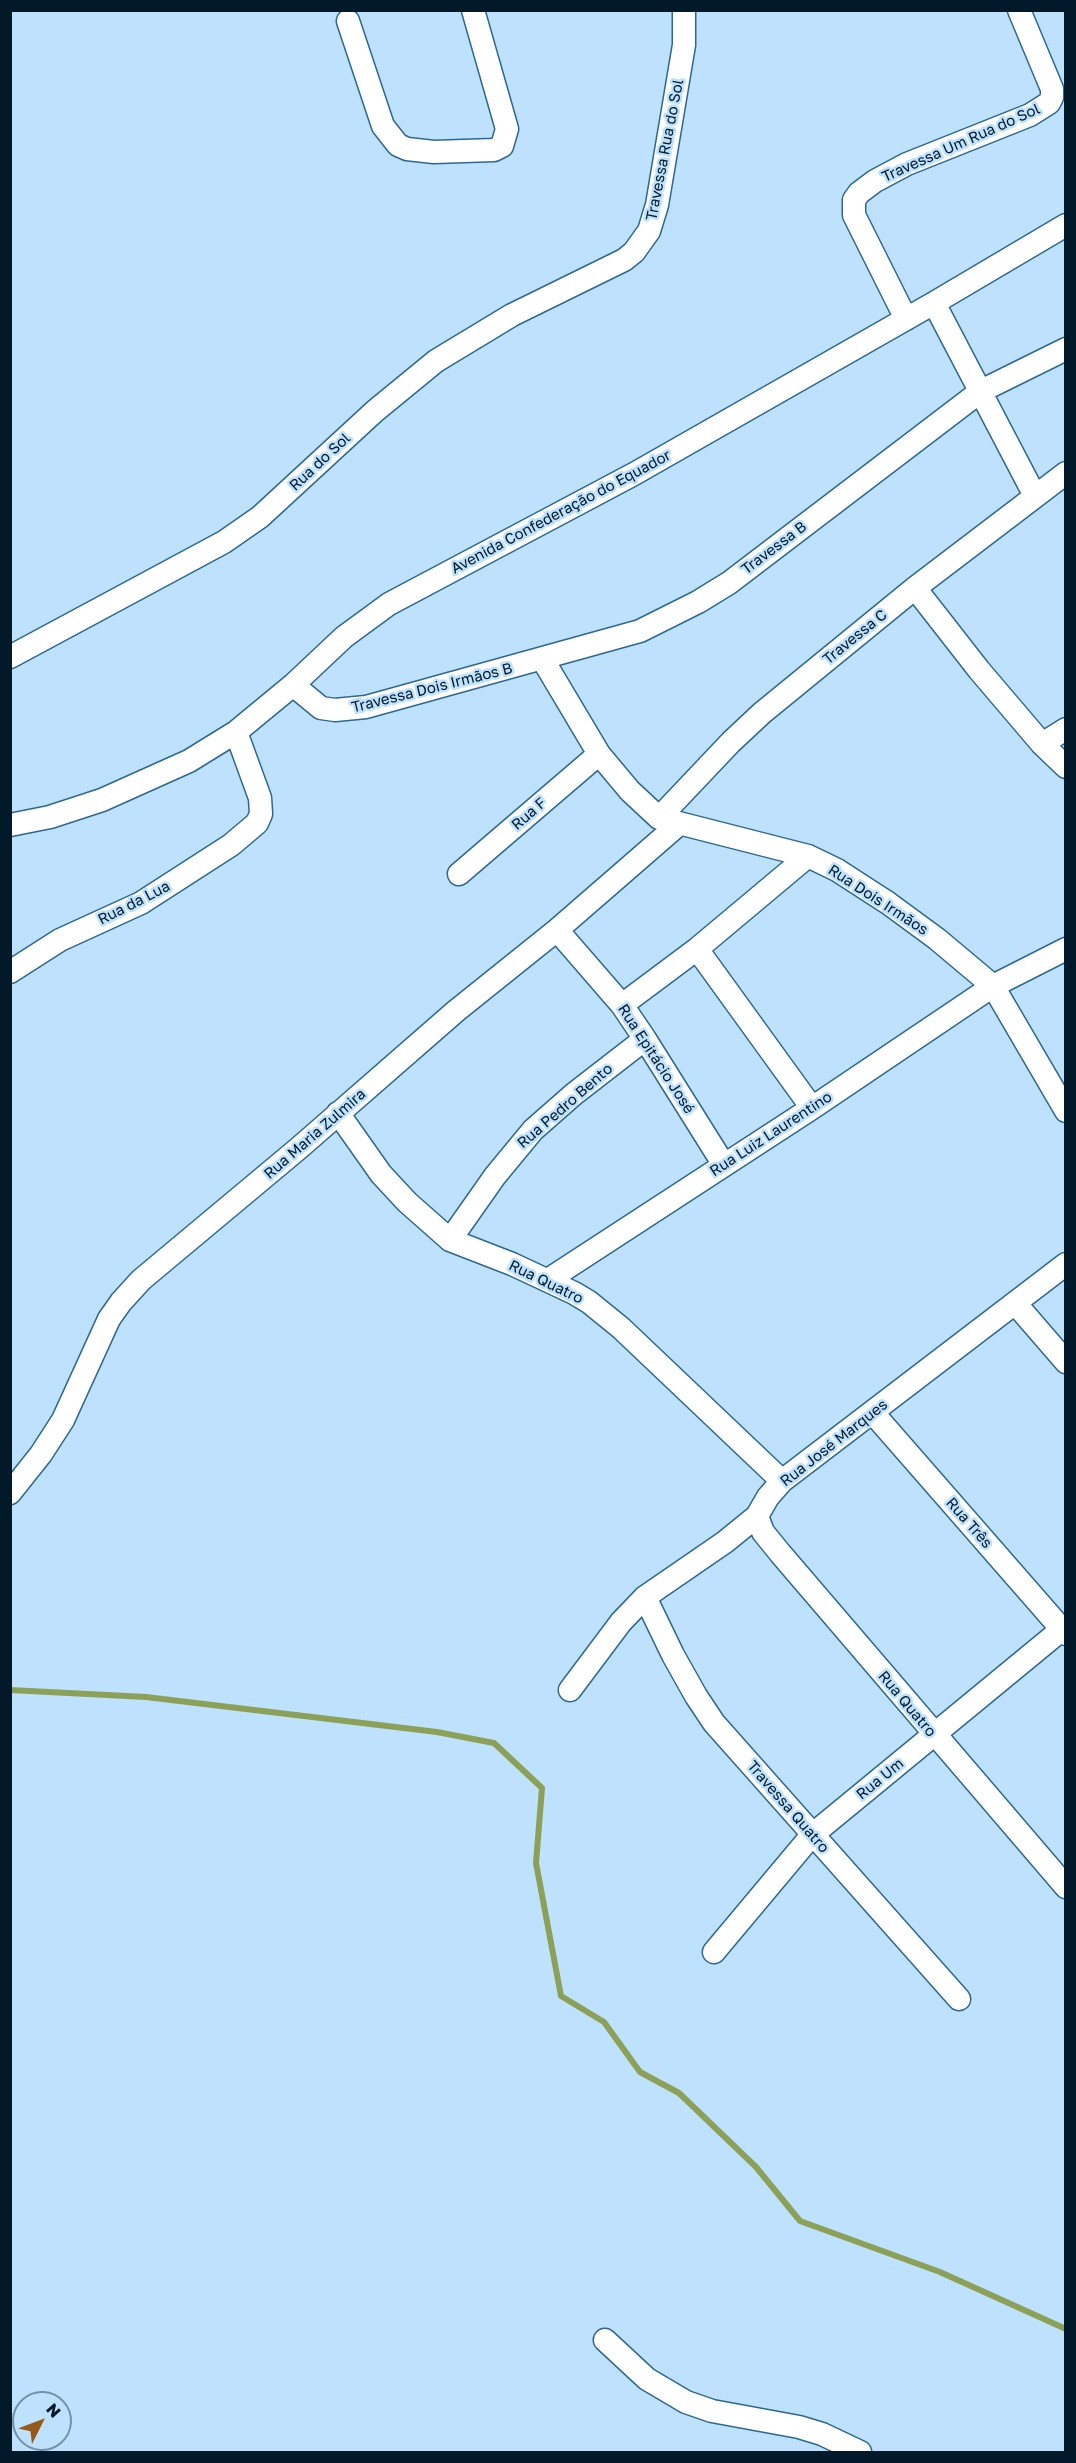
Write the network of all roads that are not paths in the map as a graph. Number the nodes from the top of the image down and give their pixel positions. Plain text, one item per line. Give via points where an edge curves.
1 (473, 10) edge
2 (684, 10) edge
3 (1019, 10) edge
4 (348, 21) dead end
5 (1065, 225) edge
6 (624, 260) joint
7 (934, 303) junction
8 (906, 319) junction
9 (1065, 349) edge
10 (981, 391) junction
11 (1065, 473) edge
12 (1035, 496) junction
13 (915, 588) junction
14 (10, 657) edge
15 (543, 660) junction
16 (292, 685) junction
17 (1065, 729) edge
18 (236, 732) junction
19 (1042, 744) junction
20 (599, 754) junction
21 (1065, 767) edge
22 (669, 821) junction
23 (10, 825) edge
24 (808, 856) junction
25 (459, 874) dead end
26 (557, 930) junction
27 (697, 949) junction
28 (1065, 949) edge
29 (10, 972) edge
30 (993, 986) junction
31 (622, 1005) junction
32 (645, 1039) junction
33 (812, 1108) junction
34 (1065, 1112) edge
35 (338, 1113) junction
36 (724, 1165) junction
37 (450, 1240) junction
38 (1065, 1264) edge
39 (548, 1280) junction
40 (1014, 1303) junction
41 (1065, 1362) edge
42 (873, 1413) junction
43 (783, 1481) junction
44 (10, 1493) edge
45 (757, 1516) junction
46 (645, 1597) junction
47 (1064, 1630) edge
48 (570, 1690) dead end
49 (934, 1735) junction
50 (812, 1835) junction
51 (1065, 1887) edge
52 (714, 1952) dead end
53 (958, 1999) dead end
54 (605, 2340) dead end
55 (860, 2452) edge

1 - 4 street via 507,129 502,146 494,150 434,152 398,145 383,126
2 - 6 street, Travessa Rua do Sol via 681,66 653,221 642,242
3 - 8 street, Travessa Um Rua do Sol via 1053,97 1041,109 907,164 875,181 854,200 854,215
5 - 7 street, Avenida Confederação do Equador
6 - 14 street, Rua do Sol via 512,315 436,362 375,411 260,517 224,542
7 - 8 street, Avenida Confederação do Equador
7 - 10 street
8 - 16 street, Avenida Confederação do Equador via 634,474 389,604 344,637
9 - 10 street, Travessa B
10 - 12 street
10 - 15 street, Travessa B via 729,583 640,631
11 - 12 street, Travessa C
12 - 13 street, Travessa C
13 - 19 street
13 - 22 street, Travessa C via 731,742
15 - 16 street, Travessa Dois Irmãos B via 350,709 321,708
15 - 20 street, Rua Dois Irmãos
16 - 18 street, Avenida Confederação do Equador
17 - 19 street
18 - 23 street, Avenida Confederação do Equador via 189,761 102,800
18 - 29 street, Rua da Lua via 261,806 260,818 252,828 141,903 69,935
19 - 21 street
20 - 22 street, Rua Dois Irmãos via 630,791
20 - 25 street, Rua F
22 - 24 street, Rua Dois Irmãos
22 - 26 street, Rua Maria Zulmira
24 - 27 street
24 - 30 street, Rua Dois Irmãos via 888,903
26 - 31 street, Rua Epitácio José
26 - 35 street, Rua Maria Zulmira
27 - 31 street
27 - 33 street
28 - 30 street, Rua Luiz Laurentino
30 - 33 street, Rua Luiz Laurentino
30 - 34 street, Rua Dois Irmãos
31 - 32 street, Rua Epitácio José
32 - 36 street, Rua Epitácio José
32 - 37 street, Rua Pedro Bento via 533,1130 501,1167
33 - 36 street, Rua Luiz Laurentino
35 - 37 street, Rua Quatro via 381,1174
35 - 44 street, Rua Maria Zulmira via 141,1280 121,1302 100,1337 63,1420
36 - 39 street, Rua Luiz Laurentino
37 - 39 street, Rua Quatro
38 - 40 street, Rua José Marques
39 - 43 street, Rua Quatro via 614,1321
40 - 41 street
40 - 42 street, Rua José Marques
42 - 43 street, Rua José Marques
42 - 47 street, Rua Três
43 - 45 street, Rua José Marques
45 - 46 street, Rua José Marques
45 - 49 street, Rua Quatro via 780,1553
46 - 48 street, Rua José Marques
46 - 50 street, Travessa Quatro via 673,1655 714,1723
47 - 49 street, Rua Um
49 - 50 street, Rua Um
49 - 51 street, Rua Quatro
50 - 52 street, Rua Um
50 - 53 street, Travessa Quatro
54 - 55 street via 647,2379 686,2402 712,2411 800,2427

